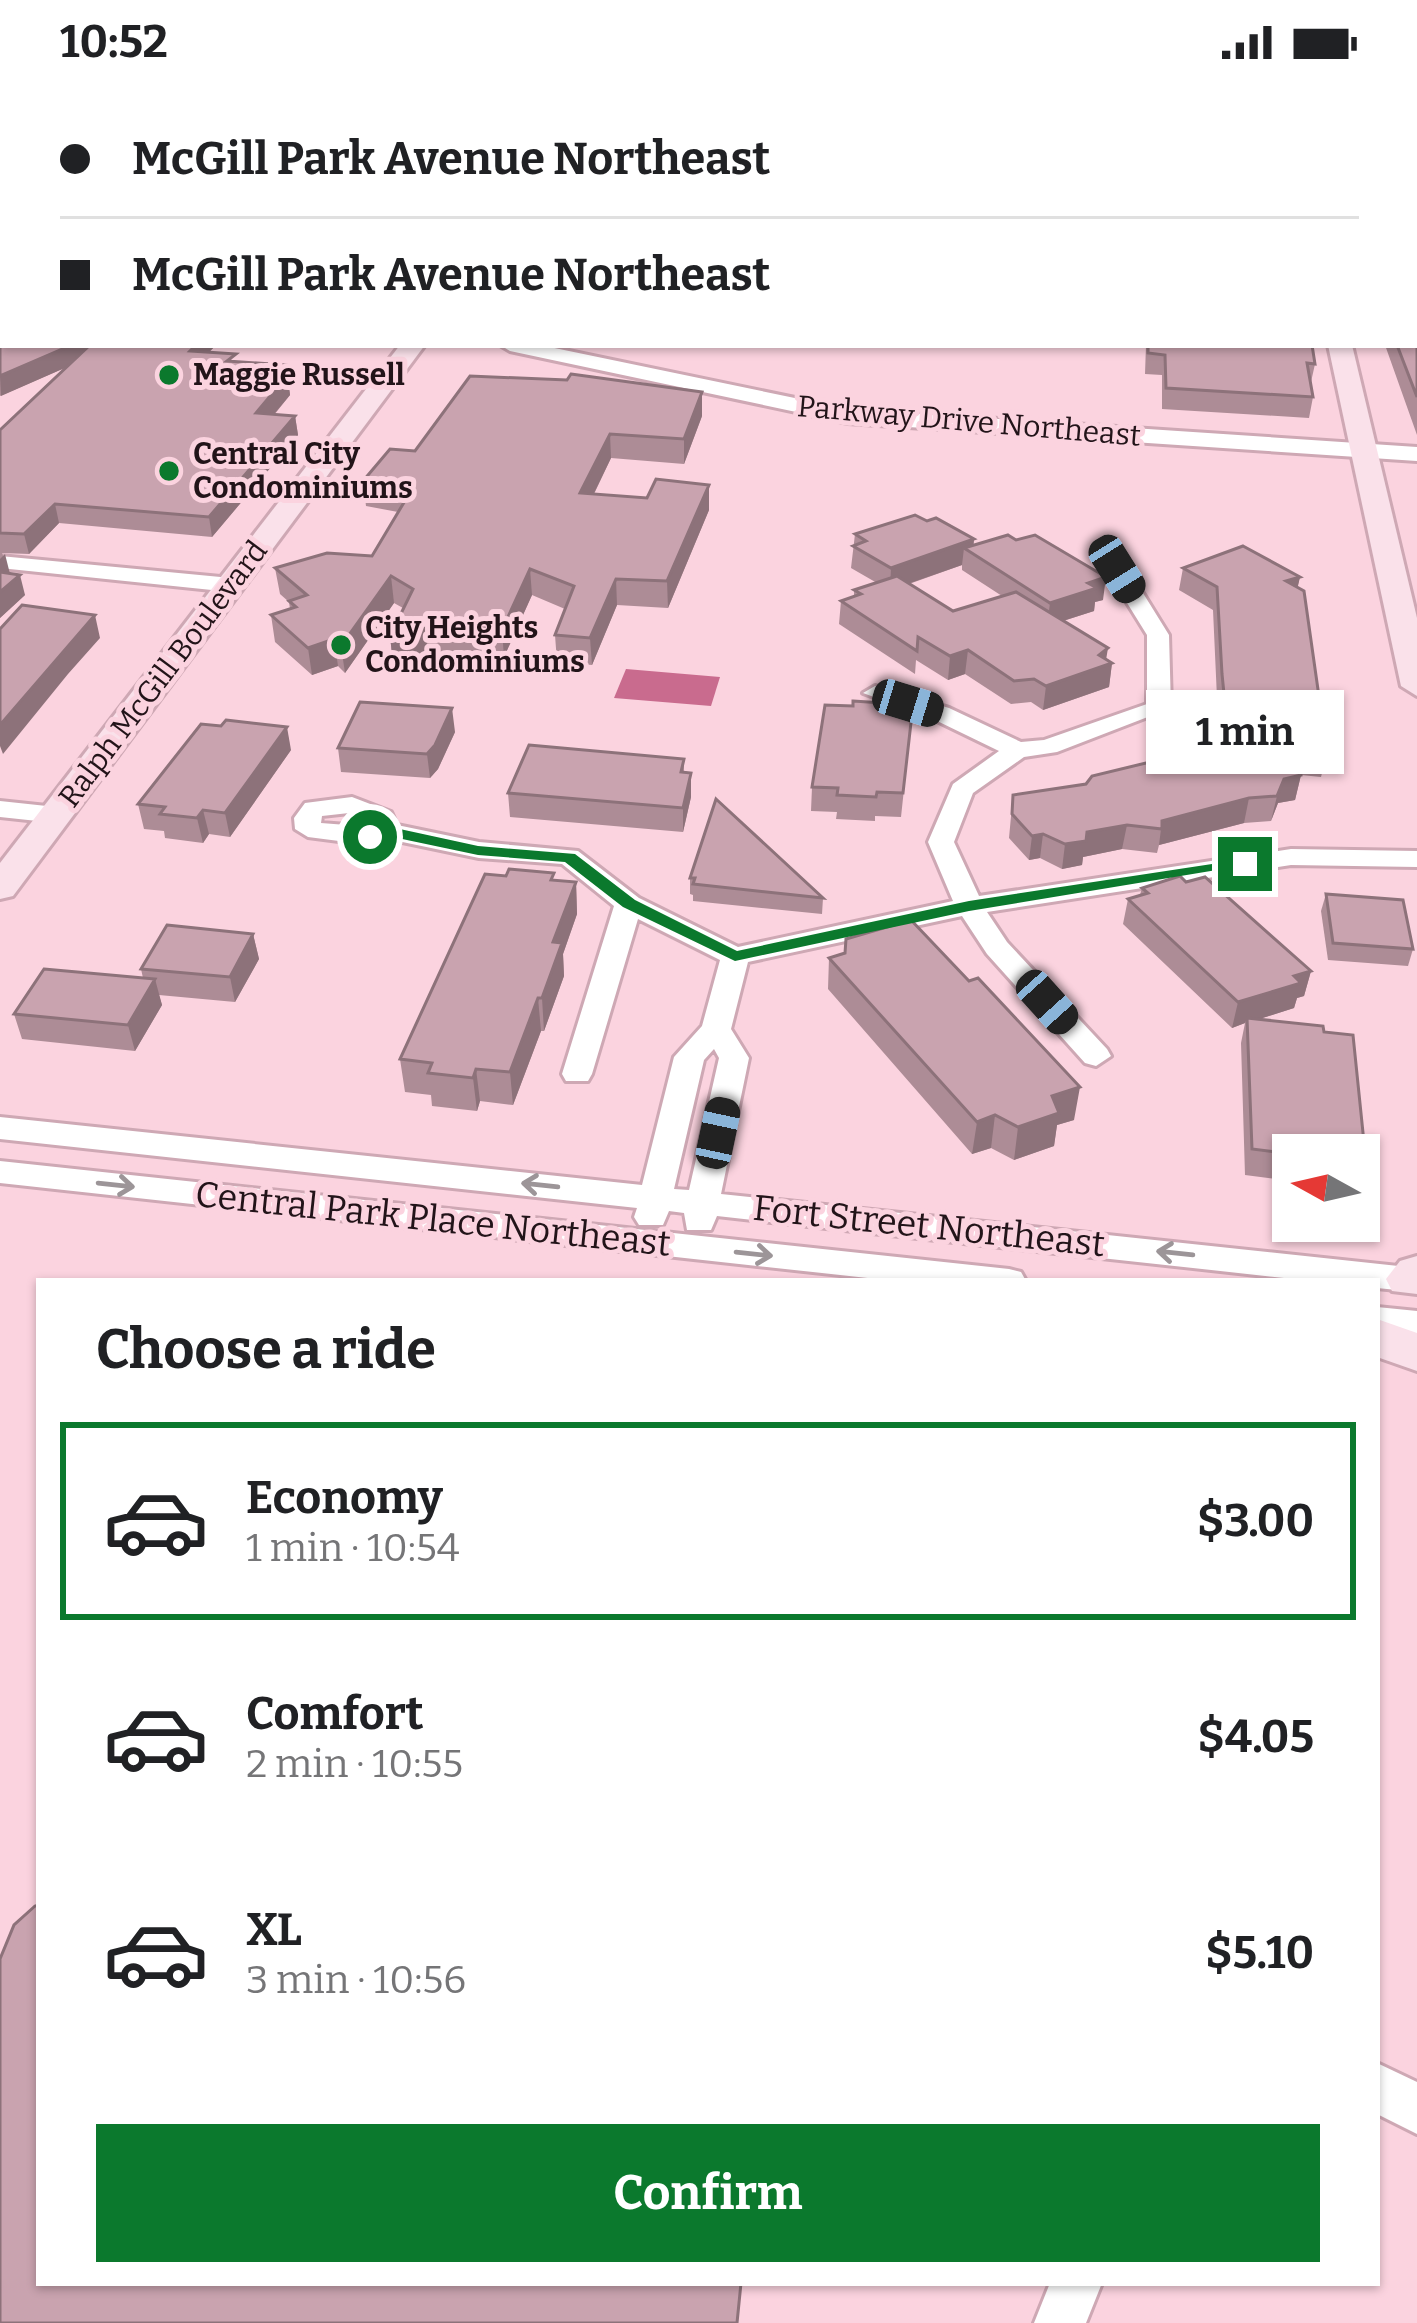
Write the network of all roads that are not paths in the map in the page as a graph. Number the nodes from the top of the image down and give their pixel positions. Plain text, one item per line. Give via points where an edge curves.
1 (411, 348) edge
2 (524, 348) edge
3 (1341, 348) edge
4 (1362, 451) junction
5 (1417, 454) edge
6 (0, 562) edge
7 (1117, 569) dead end
8 (231, 585) junction
9 (1417, 686) edge
10 (875, 693) dead end
11 (1017, 750) junction
12 (0, 809) edge
13 (56, 815) junction
14 (386, 831) dead end
15 (1417, 859) edge
16 (0, 888) edge
17 (629, 904) junction
18 (969, 906) junction
19 (735, 956) junction
20 (716, 1029) junction
21 (1096, 1056) dead end
22 (577, 1074) dead end
23 (0, 1128) edge
24 (0, 1172) edge
25 (656, 1197) junction
26 (704, 1202) junction
27 (643, 1242) junction
28 (694, 1248) junction
29 (980, 1278) edge
30 (1325, 1278) edge
31 (1380, 1285) edge
32 (1415, 1289) edge
33 (1380, 1317) edge
34 (1380, 1338) edge
35 (1417, 1353) edge
36 (1380, 2089) edge
37 (1417, 2108) edge
38 (1075, 2286) edge
39 (1060, 2323) edge

1 - 8 main road, Ralph McGill Boulevard
2 - 4 street, Parkway Drive Northeast via 848,416
3 - 4 main road
4 - 5 street, Parkway Drive Northeast
4 - 9 main road
6 - 8 street
7 - 11 street via 1158,635 1159,708
8 - 13 main road, Ralph McGill Boulevard
10 - 11 street
11 - 18 street via 962,789 940,842
12 - 13 street
13 - 16 main road, Ralph McGill Boulevard
14 - 17 street via 569,857
15 - 18 street via 1291,856
17 - 19 street
17 - 22 street
18 - 19 street
18 - 21 street
19 - 20 street
20 - 25 street via 689,1058
20 - 26 street via 734,1058
25 -> 23 street, Central Park Place Northeast
24 -> 27 street, Central Park Place Northeast
25 - 26 street, Fort Street Northeast
25 - 27 street
26 - 28 street
30 -> 26 street, Fort Street Northeast
27 - 28 street, Central Park Place Northeast
28 -> 29 street, Central Park Place Northeast
32 -> 31 street, Fort Street Northeast
32 - 33 street
34 - 35 main road
36 - 37 street
38 - 39 street

